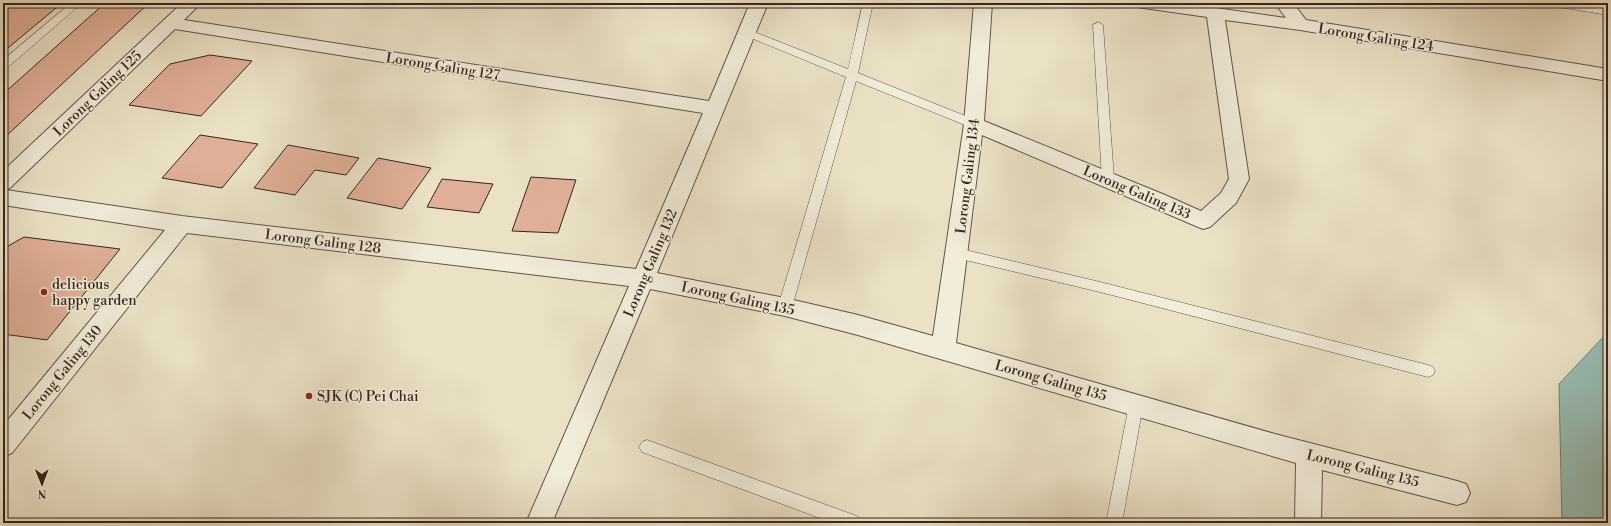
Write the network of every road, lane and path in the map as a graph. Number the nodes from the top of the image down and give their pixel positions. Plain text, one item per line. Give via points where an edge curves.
1 (77, 3) edge
2 (192, 3) edge
3 (759, 3) edge
4 (868, 3) edge
5 (983, 3) edge
6 (1144, 3) edge
7 (1284, 3) edge
8 (1553, 3) edge
9 (1215, 12) junction
10 (1608, 12) edge
11 (170, 23) junction
12 (1098, 25) dead end
13 (1300, 25) junction
14 (748, 33) junction
15 (3, 66) edge
16 (852, 75) junction
17 (1608, 75) edge
18 (715, 108) junction
19 (974, 124) junction
20 (1108, 179) junction
21 (3, 183) edge
22 (3, 197) edge
23 (182, 224) junction
24 (956, 253) junction
25 (643, 279) junction
26 (785, 307) junction
27 (944, 349) junction
28 (1428, 371) dead end
29 (1136, 405) junction
30 (3, 445) edge
31 (647, 448) dead end
32 (1309, 454) junction
33 (1457, 493) dead end
34 (539, 523) edge
35 (854, 523) edge
36 (1114, 523) edge
37 (1308, 523) edge

1 - 15 lane
2 - 11 street, Lorong Galing 125
3 - 14 street, Lorong Galing 132
4 - 16 lane
5 - 19 street, Lorong Galing 134
6 - 9 street, Lorong Galing 124
7 - 13 street
8 - 10 lane
9 - 13 street, Lorong Galing 124
9 - 20 street, Lorong Galing 133 via 1240,179 1230,198 1203,221
11 - 18 street, Lorong Galing 127
11 - 21 street, Lorong Galing 125
12 - 20 lane
13 - 17 street, Lorong Galing 124
14 - 16 lane
14 - 18 street, Lorong Galing 132
16 - 19 lane
16 - 26 lane
18 - 25 street, Lorong Galing 132
19 - 20 street, Lorong Galing 133
19 - 24 street, Lorong Galing 134
22 - 23 street, Lorong Galing 128
23 - 25 street, Lorong Galing 128
23 - 30 street, Lorong Galing 130
24 - 27 street, Lorong Galing 134
24 - 28 lane
25 - 26 street, Lorong Galing 135
25 - 34 street, Lorong Galing 132
26 - 27 street, Lorong Galing 135
27 - 29 street, Lorong Galing 135
29 - 32 street, Lorong Galing 135
29 - 36 lane
31 - 35 lane
32 - 33 street, Lorong Galing 135
32 - 37 street

